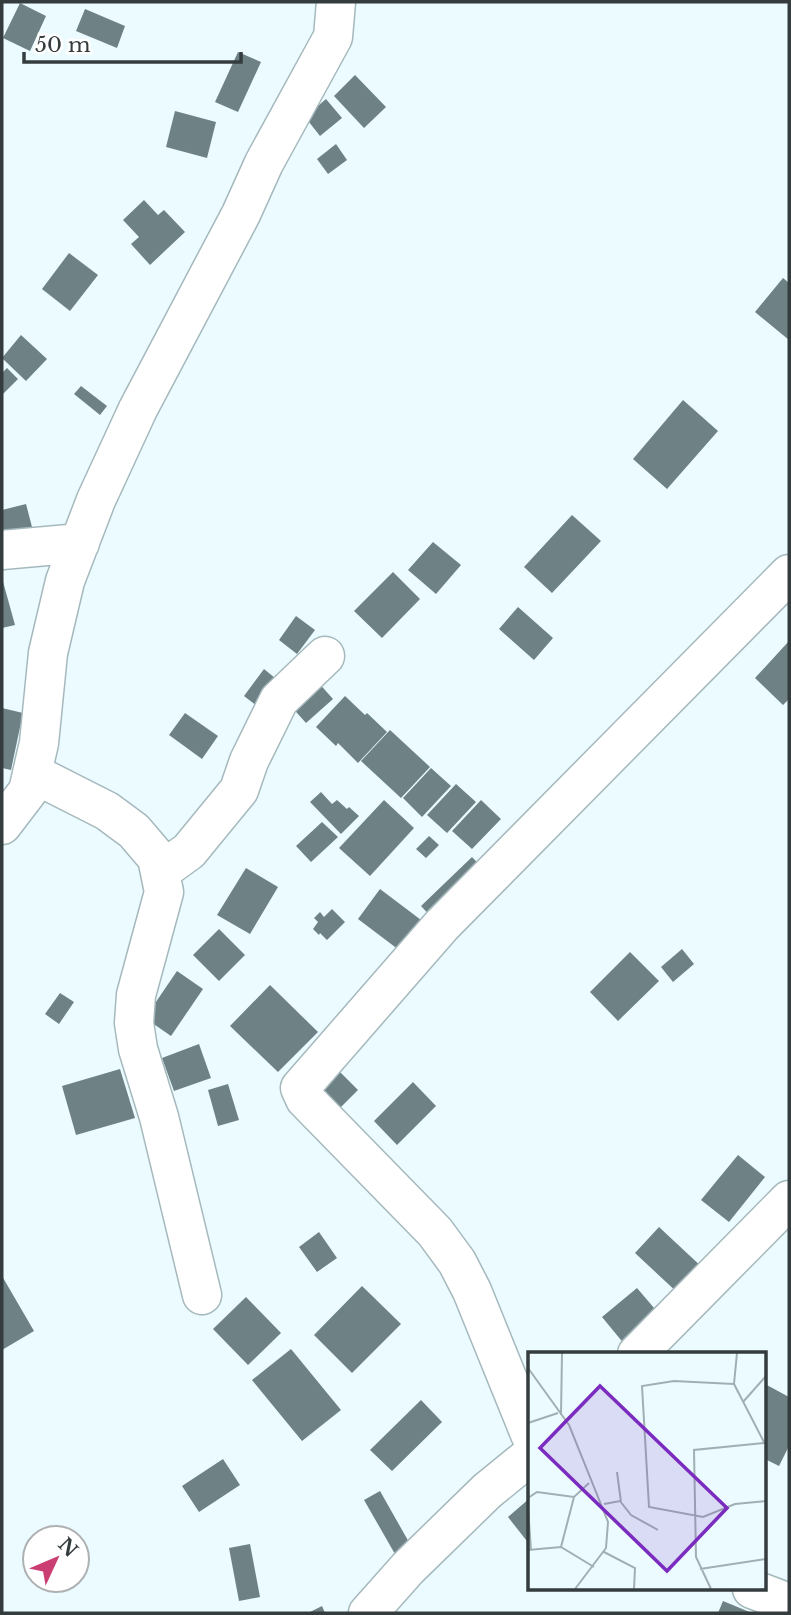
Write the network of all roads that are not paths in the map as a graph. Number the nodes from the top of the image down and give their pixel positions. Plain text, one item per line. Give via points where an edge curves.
1 (336, 2) edge
2 (80, 542) junction
3 (2, 550) edge
4 (789, 574) edge
5 (326, 656) dead end
6 (32, 773) junction
7 (2, 825) edge
8 (160, 872) junction
9 (789, 1200) edge
10 (202, 1296) dead end
11 (639, 1352) edge
12 (528, 1429) edge
13 (528, 1458) edge
14 (755, 1590) edge
15 (789, 1603) edge
16 (368, 1613) edge

1 - 2 street via 333,37 144,397
2 - 3 street
2 - 6 street via 65,581 48,653
4 - 12 street via 442,925 300,1088 305,1100 435,1232 457,1262
5 - 8 street via 279,700 239,790 189,851
6 - 7 street via 28,791
6 - 8 street via 107,811 134,831 157,858
8 - 10 street via 164,892 136,995 134,1023
9 - 11 street
13 - 16 street via 486,1491
14 - 15 street

